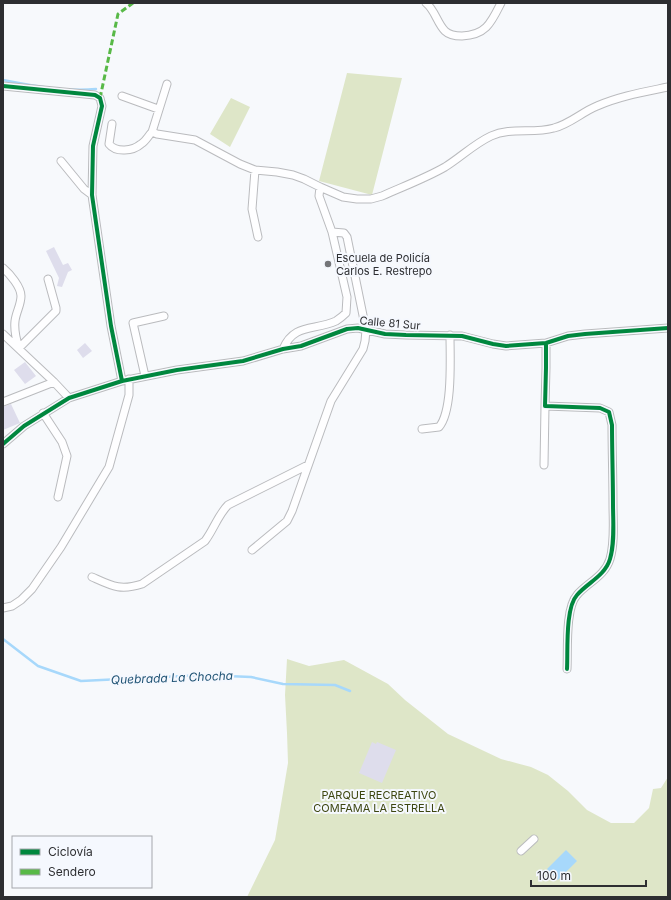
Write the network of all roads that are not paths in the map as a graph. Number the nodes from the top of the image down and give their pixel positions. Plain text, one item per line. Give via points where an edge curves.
1 (426, 3) edge
2 (501, 3) edge
3 (167, 84) dead end
4 (3, 86) edge
5 (668, 87) edge
6 (122, 96) dead end
7 (158, 109) junction
8 (112, 124) dead end
9 (152, 132) junction
10 (61, 161) dead end
11 (255, 170) junction
12 (320, 187) junction
13 (92, 195) junction
14 (332, 232) junction
15 (258, 237) dead end
16 (3, 268) edge
17 (48, 279) dead end
18 (164, 316) dead end
19 (668, 328) edge
20 (366, 330) junction
21 (3, 334) edge
22 (450, 335) junction
23 (546, 343) junction
24 (19, 348) junction
25 (283, 349) junction
26 (145, 376) junction
27 (126, 380) junction
28 (54, 382) junction
29 (69, 398) junction
30 (3, 402) edge
31 (545, 406) junction
32 (43, 414) junction
33 (422, 429) dead end
34 (3, 444) edge
35 (308, 465) junction
36 (544, 465) dead end
37 (58, 497) dead end
38 (252, 550) dead end
39 (92, 577) dead end
40 (3, 608) edge
41 (567, 669) dead end
42 (534, 839) dead end
43 (521, 851) dead end

1 - 2 street via 445,31 456,36 473,36 488,26
3 - 7 street
4 - 13 street via 96,95 100,98 102,106 94,146
5 - 12 street via 624,96 596,106 556,128 498,133 477,144 445,167 382,196 371,199 343,197
6 - 7 street
7 - 9 street
8 - 9 street via 109,144 119,150 137,148
9 - 11 street via 195,140
10 - 13 street
11 - 12 street via 293,175
11 - 15 street via 252,209
12 - 14 street via 319,196
13 - 27 street via 111,326
14 - 20 street via 344,233 347,237
14 - 25 street via 347,297 346,313 336,321 300,330 287,340
16 - 24 street via 20,291 21,297 15,320
17 - 24 street via 56,311
18 - 26 street via 133,324
19 - 23 street, Calle 81 Sur via 568,336
20 - 22 street, Calle 81 Sur via 385,334
20 - 25 street, Calle 81 Sur via 347,329 301,346
20 - 35 street via 363,349 331,401
21 - 24 street
22 - 23 street, Calle 81 Sur via 506,346
22 - 33 street via 449,388 444,421 439,427
23 - 31 street
24 - 28 street
25 - 26 street, Calle 81 Sur via 243,361
26 - 27 street, Calle 81 Sur
27 - 29 street, Calle 81 Sur
27 - 40 street via 129,396 109,467 61,547 32,588 21,600
28 - 29 street
28 - 30 street
29 - 32 street, Calle 81 Sur
31 - 36 street
31 - 41 street via 600,408 609,412 612,425 613,526 610,560 606,568 577,594 572,602 569,611
32 - 34 street, Calle 81 Sur
32 - 37 street via 62,442 67,456
35 - 38 street via 287,521
35 - 39 street via 228,505 222,510 205,540 142,584 130,588 115,587
42 - 43 street

